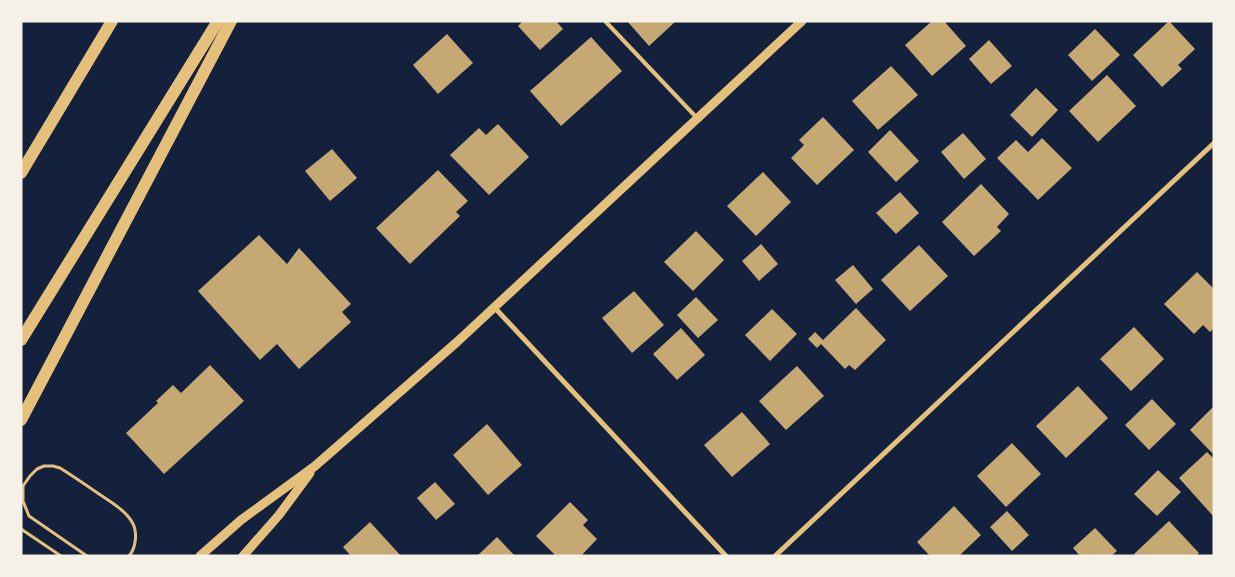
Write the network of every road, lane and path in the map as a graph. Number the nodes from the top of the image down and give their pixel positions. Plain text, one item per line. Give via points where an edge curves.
1 (112, 21) edge
2 (218, 21) edge
3 (231, 21) edge
4 (605, 21) edge
5 (802, 21) edge
6 (697, 118) junction
7 (1214, 143) edge
8 (21, 173) edge
9 (494, 308) junction
10 (21, 340) edge
11 (21, 420) edge
12 (315, 466) junction
13 (21, 529) edge
14 (61, 556) edge
15 (87, 556) edge
16 (129, 556) edge
17 (200, 556) edge
18 (242, 556) edge
19 (726, 556) edge
20 (775, 556) edge

1 - 8 main road
2 - 10 main road
3 - 11 main road
4 - 6 lane
5 - 6 street
6 - 9 street
7 - 20 street
9 - 12 street
9 - 19 street
12 - 17 street via 241,520
12 - 18 street via 279,515
13 - 14 path
15 - 16 path via 29,516 23,501 23,486 37,469 44,466 60,468 120,508 135,531 135,543

